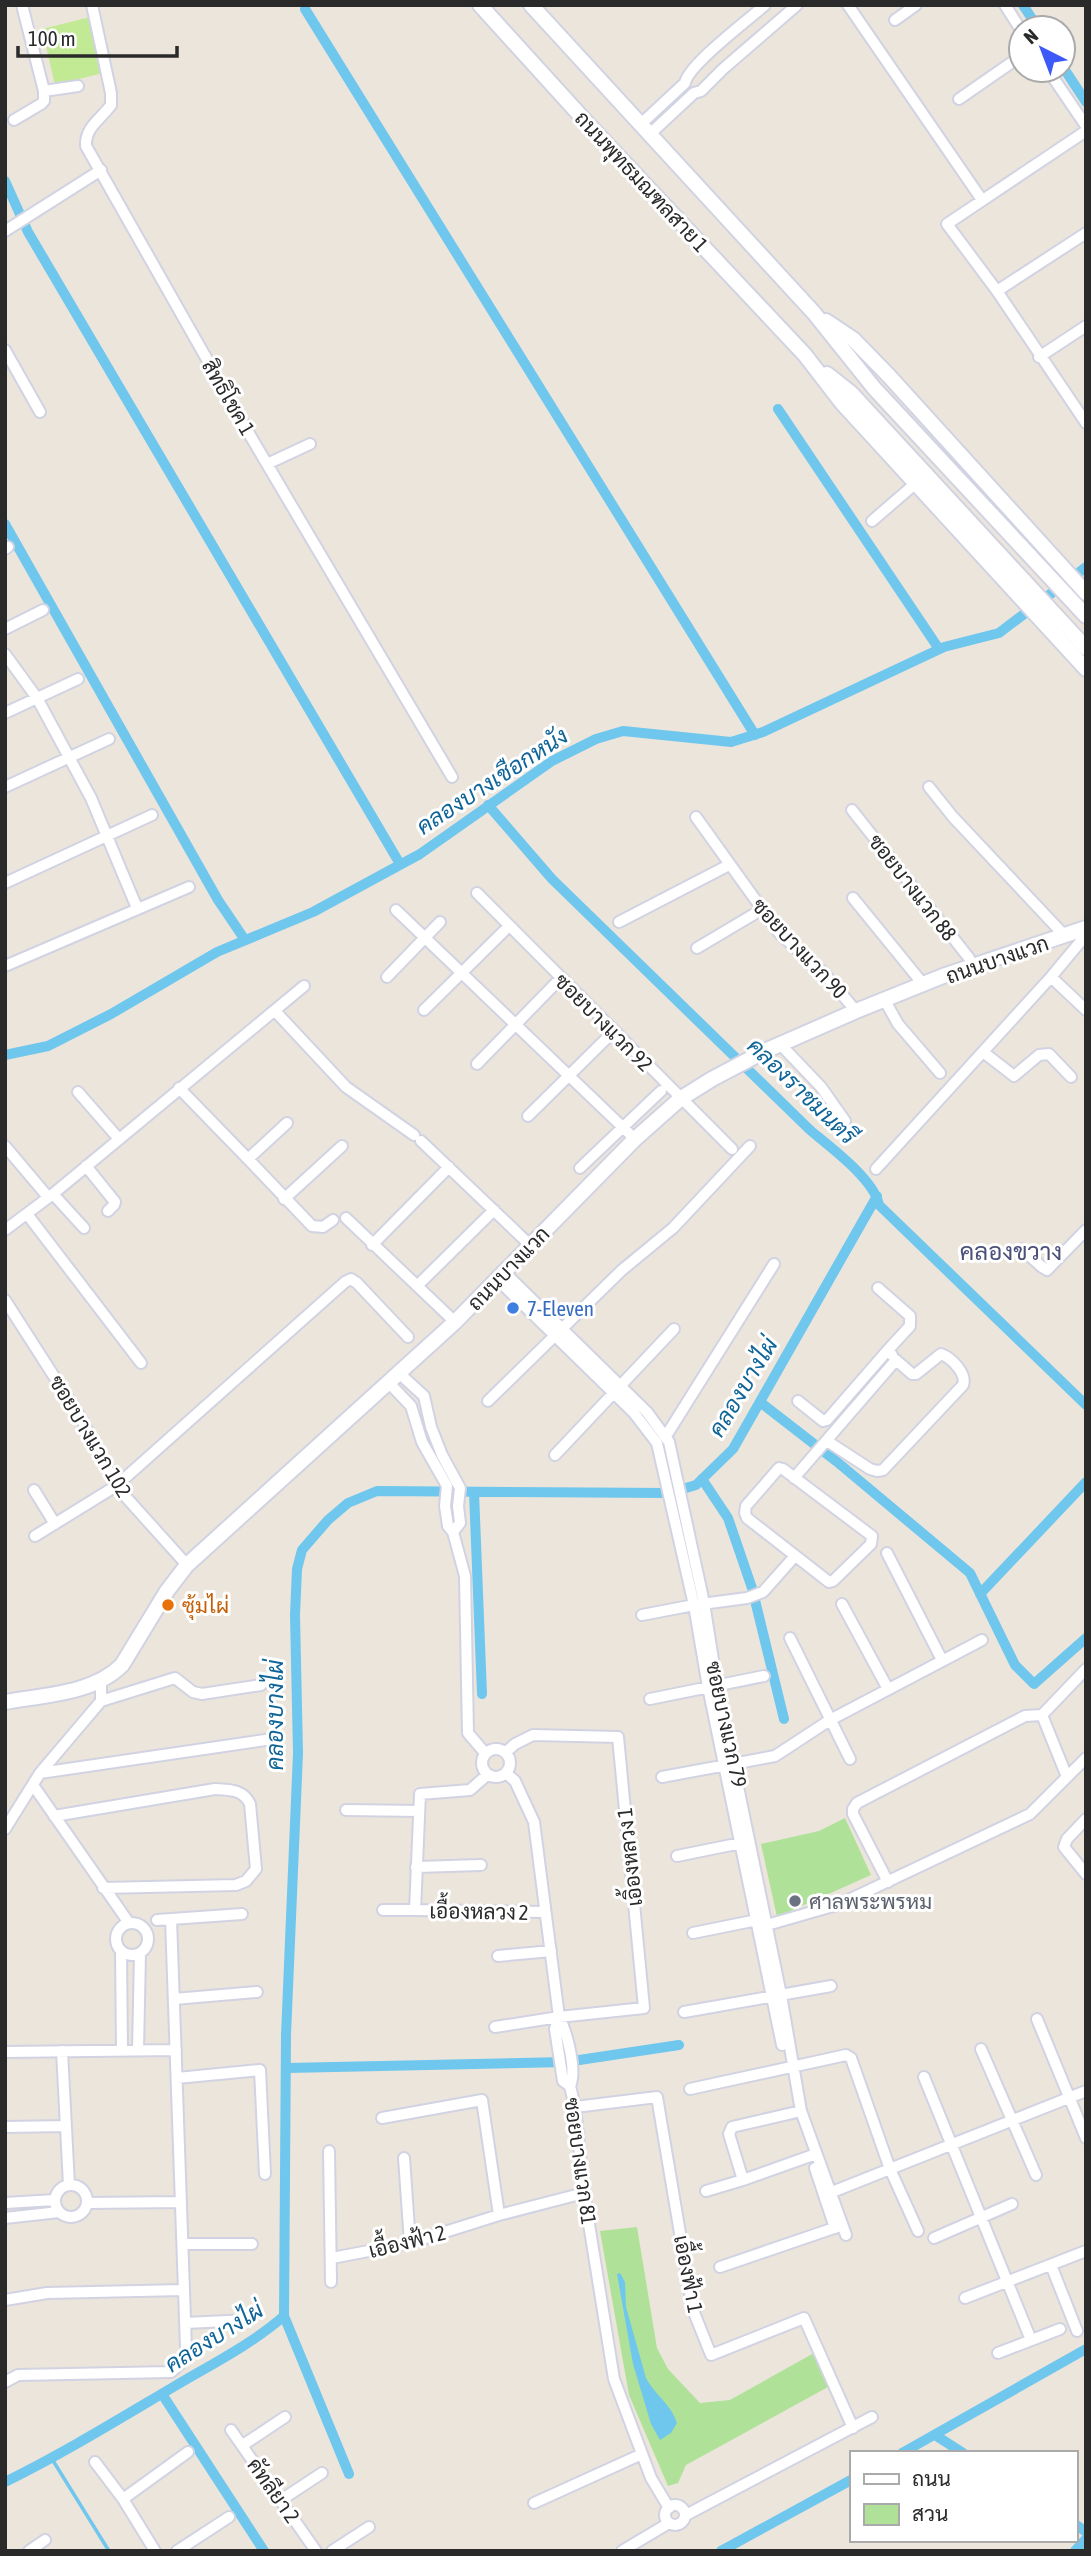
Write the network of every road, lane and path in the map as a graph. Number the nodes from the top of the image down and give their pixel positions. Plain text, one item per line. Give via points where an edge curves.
1 (22, 5) edge
2 (92, 5) edge
3 (481, 5) edge
4 (531, 5) edge
5 (765, 5) edge
6 (797, 5) edge
7 (848, 5) edge
8 (916, 5) edge
9 (895, 20) dead end
10 (708, 54) junction
11 (1007, 66) edge
12 (723, 69) junction
13 (1057, 84) edge
14 (78, 86) dead end
15 (44, 91) junction
16 (959, 99) dead end
17 (14, 120) dead end
18 (647, 128) junction
19 (1086, 128) edge
20 (101, 170) junction
21 (982, 200) junction
22 (5, 232) edge
23 (1086, 233) edge
24 (997, 291) junction
25 (814, 313) junction
26 (1086, 326) edge
27 (5, 350) edge
28 (805, 355) junction
29 (1039, 357) junction
30 (40, 412) dead end
31 (1085, 420) edge
32 (310, 444) dead end
33 (267, 464) junction
34 (916, 482) junction
35 (872, 521) dead end
36 (1086, 593) edge
37 (43, 610) dead end
38 (1086, 616) edge
39 (5, 629) edge
40 (1086, 648) edge
41 (5, 654) edge
42 (1086, 668) edge
43 (78, 679) dead end
44 (37, 698) junction
45 (5, 713) edge
46 (110, 739) dead end
47 (69, 758) junction
48 (452, 777) dead end
49 (929, 786) dead end
50 (5, 787) edge
51 (852, 810) dead end
52 (152, 815) dead end
53 (696, 817) dead end
54 (107, 836) junction
55 (729, 866) junction
56 (5, 883) edge
57 (189, 887) dead end
58 (477, 893) dead end
59 (853, 898) dead end
60 (136, 908) junction
61 (397, 910) dead end
62 (761, 910) junction
63 (440, 922) dead end
64 (619, 922) dead end
65 (1086, 928) edge
66 (504, 931) dead end
67 (426, 936) junction
68 (1065, 936) junction
69 (1084, 944) edge
70 (697, 948) dead end
71 (5, 966) edge
72 (972, 967) junction
73 (464, 973) junction
74 (387, 977) dead end
75 (1051, 977) junction
76 (556, 983) dead end
77 (923, 984) junction
78 (304, 986) dead end
79 (884, 999) junction
80 (424, 1010) dead end
81 (1086, 1010) edge
82 (275, 1011) junction
83 (856, 1011) junction
84 (517, 1023) junction
85 (608, 1037) dead end
86 (774, 1047) junction
87 (983, 1052) junction
88 (477, 1064) dead end
89 (940, 1073) dead end
90 (570, 1075) junction
91 (1071, 1077) dead end
92 (179, 1088) junction
93 (661, 1091) dead end
94 (78, 1092) dead end
95 (680, 1099) junction
96 (528, 1116) dead end
97 (845, 1121) dead end
98 (287, 1124) dead end
99 (622, 1126) junction
100 (119, 1139) junction
101 (635, 1139) junction
102 (5, 1146) edge
103 (342, 1146) dead end
104 (750, 1146) dead end
105 (732, 1149) dead end
106 (248, 1159) junction
107 (86, 1167) junction
108 (449, 1167) junction
109 (580, 1168) dead end
110 (876, 1169) dead end
111 (51, 1195) junction
112 (284, 1199) junction
113 (494, 1210) junction
114 (108, 1211) dead end
115 (27, 1214) junction
116 (345, 1218) dead end
117 (333, 1220) dead end
118 (84, 1228) dead end
119 (5, 1230) edge
120 (1086, 1230) edge
121 (372, 1245) junction
122 (530, 1245) junction
123 (1022, 1248) dead end
124 (774, 1264) dead end
125 (501, 1275) junction
126 (418, 1286) junction
127 (878, 1288) dead end
128 (5, 1300) edge
129 (455, 1322) junction
130 (674, 1329) dead end
131 (560, 1333) junction
132 (408, 1337) dead end
133 (887, 1351) junction
134 (896, 1360) junction
135 (141, 1363) dead end
136 (395, 1379) junction
137 (617, 1390) junction
138 (488, 1401) dead end
139 (798, 1401) dead end
140 (666, 1436) junction
141 (823, 1445) junction
142 (555, 1455) dead end
143 (794, 1478) junction
144 (116, 1486) junction
145 (34, 1490) dead end
146 (55, 1524) junction
147 (453, 1532) junction
148 (35, 1536) dead end
149 (887, 1553) dead end
150 (795, 1556) junction
151 (187, 1565) junction
152 (699, 1604) junction
153 (842, 1604) dead end
154 (642, 1615) dead end
155 (790, 1639) dead end
156 (982, 1640) dead end
157 (942, 1660) junction
158 (1086, 1669) edge
159 (764, 1675) dead end
160 (101, 1681) junction
161 (261, 1685) dead end
162 (713, 1686) junction
163 (888, 1689) junction
164 (650, 1699) dead end
165 (101, 1701) junction
166 (5, 1702) edge
167 (1042, 1714) junction
168 (830, 1720) junction
169 (272, 1739) dead end
170 (506, 1752) junction
171 (485, 1753) junction
172 (1086, 1758) edge
173 (850, 1759) dead end
174 (730, 1765) junction
175 (40, 1773) junction
176 (506, 1773) junction
177 (487, 1775) junction
178 (662, 1777) dead end
179 (1066, 1777) junction
180 (33, 1785) junction
181 (346, 1810) dead end
182 (419, 1811) junction
183 (54, 1816) junction
184 (1086, 1819) edge
185 (5, 1829) edge
186 (746, 1842) junction
187 (677, 1856) dead end
188 (481, 1865) dead end
189 (416, 1867) junction
190 (1085, 1871) edge
191 (888, 1882) junction
192 (103, 1888) junction
193 (383, 1910) dead end
194 (415, 1910) junction
195 (545, 1912) junction
196 (242, 1914) dead end
197 (171, 1919) junction
198 (157, 1920) dead end
199 (763, 1921) junction
200 (129, 1923) junction
201 (693, 1933) dead end
202 (121, 1951) junction
203 (551, 1951) junction
204 (140, 1953) junction
205 (498, 1955) dead end
206 (831, 1986) dead end
207 (257, 1992) dead end
208 (777, 1996) junction
209 (174, 1999) junction
210 (684, 2012) dead end
211 (1037, 2019) dead end
212 (559, 2024) junction
213 (495, 2026) dead end
214 (981, 2049) dead end
215 (122, 2050) junction
216 (138, 2050) junction
217 (176, 2050) junction
218 (62, 2051) junction
219 (5, 2052) edge
220 (790, 2068) junction
221 (924, 2077) dead end
222 (177, 2078) junction
223 (690, 2089) dead end
224 (1086, 2091) edge
225 (1068, 2097) junction
226 (575, 2107) junction
227 (798, 2111) junction
228 (382, 2118) dead end
229 (1012, 2121) junction
230 (66, 2126) junction
231 (5, 2127) edge
232 (1086, 2138) edge
233 (953, 2144) junction
234 (329, 2151) dead end
235 (813, 2155) junction
236 (404, 2158) dead end
237 (890, 2169) junction
238 (265, 2174) dead end
239 (1037, 2175) dead end
240 (743, 2180) junction
241 (69, 2185) junction
242 (706, 2190) dead end
243 (584, 2193) junction
244 (828, 2193) junction
245 (55, 2200) junction
246 (181, 2202) junction
247 (5, 2203) edge
248 (87, 2203) junction
249 (1012, 2204) dead end
250 (59, 2212) junction
251 (499, 2215) junction
252 (983, 2217) junction
253 (5, 2218) edge
254 (918, 2231) dead end
255 (934, 2238) dead end
256 (410, 2243) junction
257 (183, 2244) junction
258 (252, 2244) dead end
259 (1086, 2251) edge
260 (331, 2258) junction
261 (1051, 2264) junction
262 (720, 2267) dead end
263 (1009, 2280) junction
264 (331, 2282) dead end
265 (184, 2290) junction
266 (965, 2298) dead end
267 (5, 2300) edge
268 (249, 2320) dead end
269 (186, 2323) junction
270 (1060, 2329) dead end
271 (1077, 2331) dead end
272 (1031, 2340) junction
273 (998, 2353) dead end
274 (5, 2382) edge
275 (285, 2417) dead end
276 (873, 2417) dead end
277 (853, 2428) junction
278 (231, 2430) dead end
279 (243, 2445) junction
280 (188, 2452) dead end
281 (642, 2454) junction
282 (95, 2462) dead end
283 (322, 2473) dead end
284 (122, 2499) junction
285 (281, 2500) junction
286 (534, 2503) dead end
287 (669, 2508) junction
288 (685, 2515) junction
289 (229, 2517) dead end
290 (669, 2523) junction
291 (369, 2528) dead end
292 (45, 2540) dead end
293 (29, 2551) edge
294 (155, 2551) edge
295 (177, 2551) edge
296 (316, 2551) edge
297 (332, 2551) edge
298 (622, 2551) edge

1 - 15 street
2 - 20 street, สิทธิโชค 1 via 111,93 111,105 86,137 86,146
3 - 28 main road, ถนนพุทธมณฑลสาย 1
4 - 18 main road, ถนนพุทธมณฑลสาย 1
5 - 10 street
6 - 12 street
7 - 21 street
8 - 9 street
10 - 12 street
10 - 18 street via 686,75 685,83
11 - 16 street
12 - 18 street via 701,91
13 - 19 street
14 - 15 street
15 - 17 street via 44,101
18 - 25 main road, ถนนพุทธมณฑลสาย 1
19 - 21 street
20 - 22 street
20 - 33 street, สิทธิโชค 1
21 - 24 street via 947,224
23 - 24 street
24 - 29 street
25 - 36 main road, ถนนพุทธมณฑลสาย 1 via 853,340 889,376
25 - 38 main road, ถนนพุทธมณฑลสาย 1 via 874,388
26 - 29 street
27 - 30 street
28 - 34 main road, ถนนพุทธมณฑลสาย 1 via 842,403
28 - 40 main road, ถนนพุทธมณฑลสาย 1 via 851,393
29 - 31 street
32 - 33 street
33 - 48 street, สิทธิโชค 1
34 - 35 street
34 - 42 main road, ถนนพุทธมณฑลสาย 1
37 - 39 street
41 - 44 street
43 - 44 street
44 - 45 street
44 - 47 street
46 - 47 street
47 - 50 street
47 - 54 street
49 - 68 street
51 - 72 street, ซอยบางแวก 88
52 - 54 street
53 - 55 street, ซอยบางแวก 90
54 - 56 street
54 - 60 street
55 - 62 street, ซอยบางแวก 90
55 - 64 street
57 - 60 street
58 - 95 street, ซอยบางแวก 92
59 - 77 street
60 - 71 street
61 - 67 street
62 - 70 street
62 - 83 street, ซอยบางแวก 90
63 - 67 street
65 - 68 main road, ถนนบางแวก
66 - 73 street
67 - 73 street
67 - 74 street
68 - 72 main road, ถนนบางแวก
69 - 75 street
72 - 77 main road, ถนนบางแวก
73 - 80 street
73 - 84 street
75 - 81 street
75 - 87 street
76 - 84 street
77 - 79 main road, ถนนบางแวก
78 - 82 street
79 - 83 main road, ถนนบางแวก
79 - 89 street via 898,1024
82 - 92 street
82 - 108 street via 346,1087 418,1138
83 - 86 main road, ถนนบางแวก
84 - 88 street
84 - 90 street
85 - 90 street
86 - 95 main road, ถนนบางแวก
86 - 97 street via 826,1093
87 - 91 street via 1014,1076 1039,1055 1049,1054
87 - 110 street
90 - 96 street
90 - 99 street
92 - 100 street
92 - 106 street
93 - 99 street
94 - 100 street
95 - 101 main road, ถนนบางแวก
95 - 105 street, ซอยบางแวก 92
98 - 106 street
99 - 101 street
99 - 109 street
100 - 107 street
101 - 122 main road, ถนนบางแวก
102 - 111 street
103 - 112 street
104 - 131 street via 673,1228 622,1270
106 - 112 street
107 - 111 street
107 - 114 street via 115,1202
108 - 113 street
108 - 121 street
111 - 115 street
111 - 118 street
112 - 117 street via 312,1226 323,1227
113 - 122 street
113 - 126 street
115 - 119 street
115 - 135 street
116 - 121 street
120 - 123 street via 1047,1270
121 - 126 street
122 - 125 main road, ถนนบางแวก
124 - 140 street
125 - 129 main road, ถนนบางแวก
125 - 131 street, ซอยบางแวก 79
126 - 129 street
127 - 133 street via 912,1321
128 - 144 street, ซอยบางแวก 102 via 82,1420
129 - 136 main road, ถนนบางแวก
130 - 137 street
131 - 137 street, ซอยบางแวก 79
131 - 138 street
132 - 144 street via 357,1283 345,1282
133 - 134 street
133 - 139 street via 827,1420
134 - 141 street
134 - 141 street via 916,1374 941,1354 965,1381 883,1470 870,1469
136 - 147 street via 447,1486 445,1506
136 - 147 street via 424,1396 431,1427 460,1488 460,1523
136 - 151 main road, ถนนบางแวก
137 - 140 street, ซอยบางแวก 79 via 647,1412
137 - 142 street
137 - 152 street, ซอยบางแวก 79 via 657,1443
140 - 152 street, ซอยบางแวก 79 via 680,1482
141 - 143 street
143 - 150 street via 775,1469 745,1513
143 - 150 street via 873,1541 829,1582
144 - 146 street
144 - 151 street, ซอยบางแวก 102
145 - 146 street
146 - 148 street
147 - 171 street via 465,1576 468,1733
149 - 157 street
150 - 152 street via 763,1592
151 - 160 main road, ถนนบางแวก via 122,1665
152 - 154 street
152 - 162 street, ซอยบางแวก 79
153 - 163 street
155 - 168 street
156 - 157 street
157 - 163 street
158 - 167 street
159 - 162 street
160 - 165 street
160 - 166 main road, ถนนบางแวก
161 - 165 street via 202,1694 176,1678 166,1679
162 - 164 street
162 - 174 street, ซอยบางแวก 79
163 - 168 street
165 - 175 street
167 - 179 street
167 - 191 street via 1025,1716 857,1803 853,1814
168 - 173 street
168 - 174 street via 775,1756
169 - 175 street
170 - 171 street via 493,1749
170 - 176 street via 510,1761
170 - 212 street, เอิ้องหลวง 1 via 533,1735 618,1737 644,2008
171 - 177 street via 481,1763
172 - 179 street
174 - 178 street
174 - 186 street, ซอยบางแวก 79
175 - 180 street
176 - 177 street via 497,1778
176 - 195 street, ซอยบางแวก 81 via 515,1781 534,1822
177 - 182 street via 470,1790 420,1794
179 - 191 street via 1030,1814
180 - 183 street
180 - 185 street
181 - 182 street
182 - 189 street, เอื้องหลวง 2
183 - 192 street
183 - 192 street via 215,1789 238,1791 247,1798 256,1869 246,1881 236,1885
184 - 190 street via 1064,1847
186 - 187 street
186 - 199 street, ซอยบางแวก 79
188 - 189 street, เอื้องหลวง 2
189 - 194 street, เอื้องหลวง 2
191 - 199 street via 826,1910
192 - 200 street
193 - 194 street
194 - 195 street, เอื้องหลวง 2
195 - 203 street, ซอยบางแวก 81
196 - 197 street
197 - 198 street
197 - 209 street
199 - 201 street
199 - 208 street, ซอยบางแวก 79
200 - 202 street via 117,1932
200 - 204 street via 140,1925 147,1933 147,1944
202 - 204 street
202 - 215 street
203 - 205 street
203 - 212 street, ซอยบางแวก 81
204 - 216 street
206 - 208 street
207 - 209 street
208 - 210 street
208 - 220 street, ซอยบางแวก 79
209 - 217 street
211 - 225 street
212 - 213 street
212 - 226 street, ซอยบางแวก 81
214 - 229 street
215 - 216 street
215 - 218 street
216 - 217 street
217 - 222 street
218 - 219 street
218 - 230 street
220 - 223 street
220 - 227 street, ซอยบางแวก 79
220 - 237 street via 846,2055 851,2058
221 - 233 street
222 - 238 street via 260,2070
222 - 246 street
224 - 225 street
225 - 229 street
225 - 232 street
226 - 243 street, ซอยบางแวก 81
226 - 277 street, เอื้องฟ้า 1 via 657,2097 693,2310 711,2355 804,2318
227 - 235 street, ซอยบางแวก 79
227 - 240 street via 733,2127 729,2134
228 - 251 street via 482,2100
229 - 233 street
229 - 239 street
230 - 231 street
230 - 241 street
233 - 237 street
233 - 252 street
234 - 260 street
235 - 240 street
235 - 244 street, ซอยบางแวก 79
236 - 256 street
237 - 244 street
237 - 254 street
240 - 242 street
241 - 245 street via 59,2190
241 - 248 street via 82,2190
243 - 251 street, เอื้องฟ้า 2
243 - 281 street, ซอยบางแวก 81 via 614,2379
244 - 262 street, ซอยบางแวก 79 via 841,2229
245 - 247 street
245 - 250 street
246 - 248 street
246 - 257 street
248 - 250 street via 78,2216
249 - 252 street
250 - 253 street
251 - 256 street, เอื้องฟ้า 2
252 - 255 street
252 - 263 street
256 - 260 street, เอื้องฟ้า 2
257 - 258 street
257 - 265 street
259 - 261 street
260 - 264 street
261 - 263 street
261 - 271 street
263 - 266 street
263 - 272 street
265 - 267 street via 47,2293
265 - 269 street
268 - 269 street
269 - 274 street via 183,2361 171,2372 18,2375
270 - 272 street
272 - 273 street
275 - 279 street
276 - 277 street
277 - 288 street
278 - 279 street, คัทลียา 2
279 - 285 street, คัทลียา 2
280 - 284 street
281 - 286 street
281 - 287 street, ซอยบางแวก 81
282 - 284 street
283 - 285 street
284 - 294 street
285 - 296 street, คัทลียา 2
287 - 288 street via 681,2507
287 - 290 street
288 - 290 street via 682,2523
289 - 295 street
290 - 298 street
291 - 297 street
292 - 293 street

